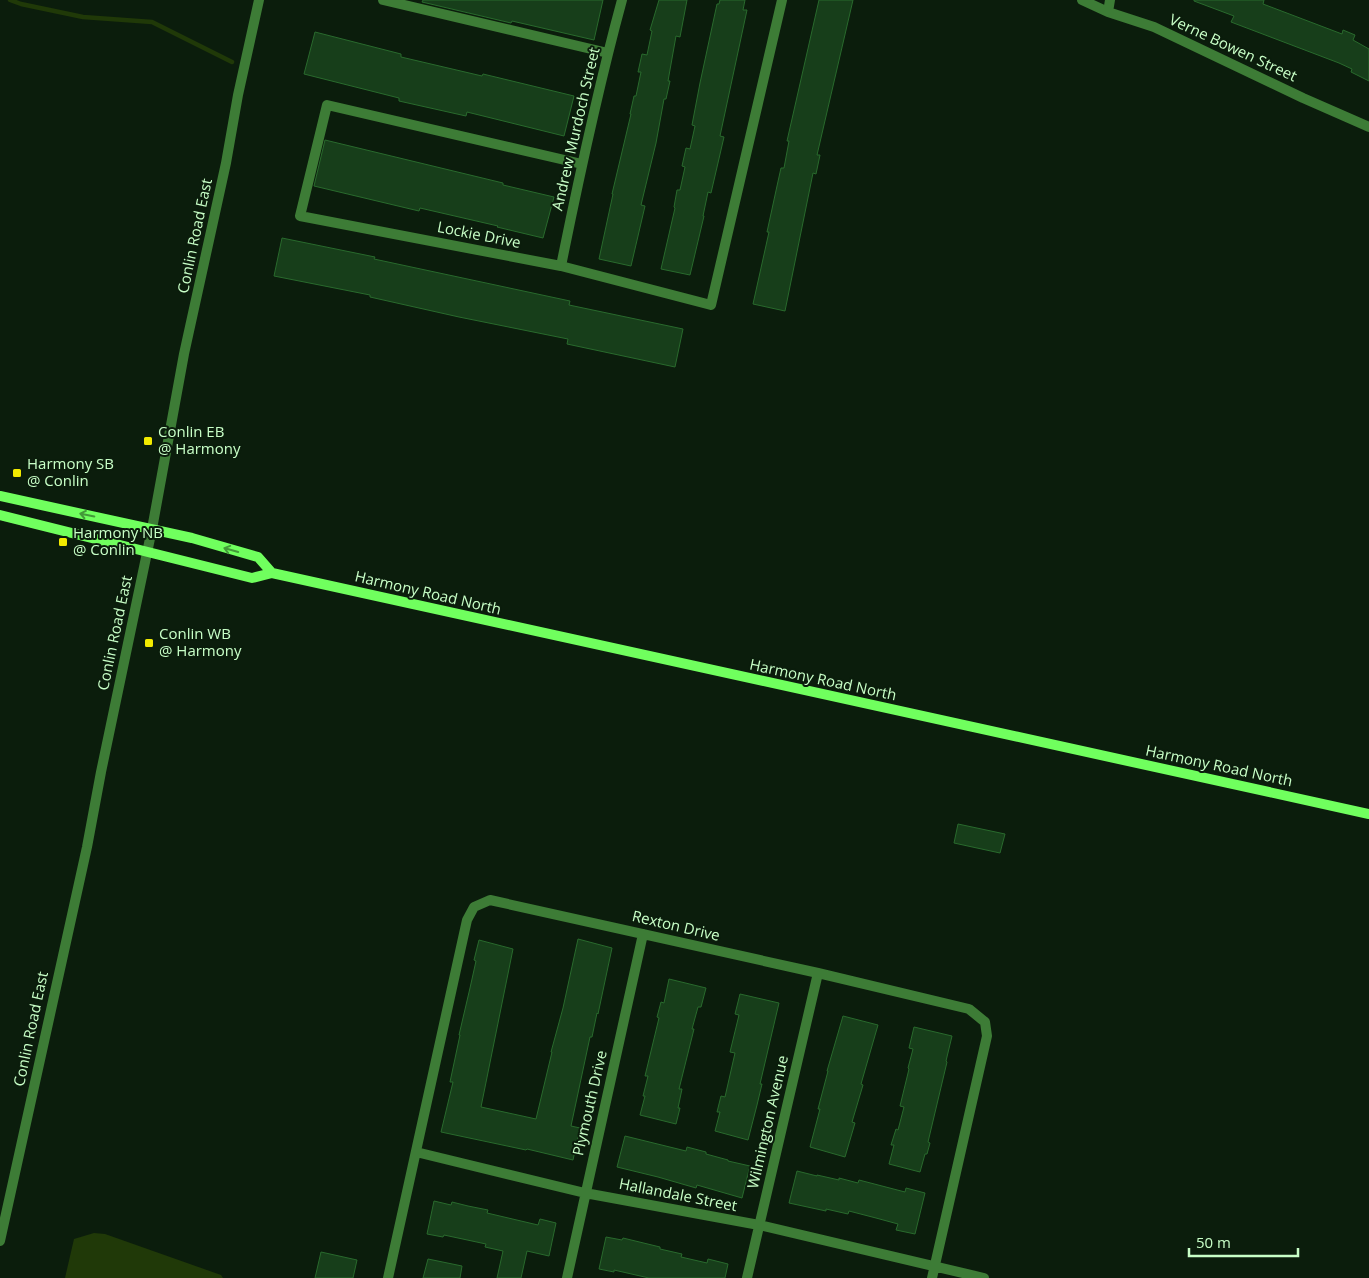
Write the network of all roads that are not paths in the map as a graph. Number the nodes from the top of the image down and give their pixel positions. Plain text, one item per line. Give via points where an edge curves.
1 (259, 0) edge
2 (383, 0) edge
3 (622, 0) edge
4 (782, 0) edge
5 (1082, 0) edge
6 (1110, 0) edge
7 (1108, 12) junction
8 (608, 53) junction
9 (1369, 127) edge
10 (582, 164) junction
11 (561, 266) junction
12 (0, 496) edge
13 (0, 515) edge
14 (152, 529) junction
15 (147, 552) junction
16 (272, 573) junction
17 (1369, 814) edge
18 (643, 934) junction
19 (818, 973) junction
20 (416, 1152) junction
21 (585, 1193) junction
22 (759, 1226) junction
23 (0, 1241) edge
24 (934, 1267) junction
25 (388, 1278) edge
26 (567, 1278) edge
27 (747, 1278) edge
28 (932, 1278) edge
29 (984, 1278) edge

1 - 14 street, Conlin Road East via 184,354
2 - 8 street
3 - 8 street, Andrew Murdoch Street
4 - 11 street, Lockie Drive via 711,305
5 - 7 street, Verne Bowen Street
6 - 7 street
7 - 9 street, Verne Bowen Street via 1154,27
8 - 10 street, Andrew Murdoch Street
10 - 11 street, Andrew Murdoch Street
10 - 11 street, Lockie Drive via 327,105 300,216
14 -> 12 main road
13 - 15 main road, Harmony Road North
14 - 15 street, Conlin Road East
16 -> 14 main road via 258,557
15 - 16 main road, Harmony Road North via 252,578
15 - 23 street, Conlin Road East via 87,847
16 - 17 main road, Harmony Road North
18 - 19 street, Rexton Drive
18 - 20 street, Rexton Drive via 490,900 474,907 466,920
18 - 21 street, Plymouth Drive
19 - 22 street, Wilmington Avenue
19 - 24 street, Rexton Drive via 969,1009 985,1022 987,1036
20 - 21 street, Hallandale Street
20 - 25 street, Rexton Drive
21 - 22 street, Hallandale Street
21 - 26 street, Plymouth Drive
22 - 24 street, Hallandale Street
22 - 27 street, Wilmington Avenue
24 - 28 street, Rexton Drive
24 - 29 street, Hallandale Street

